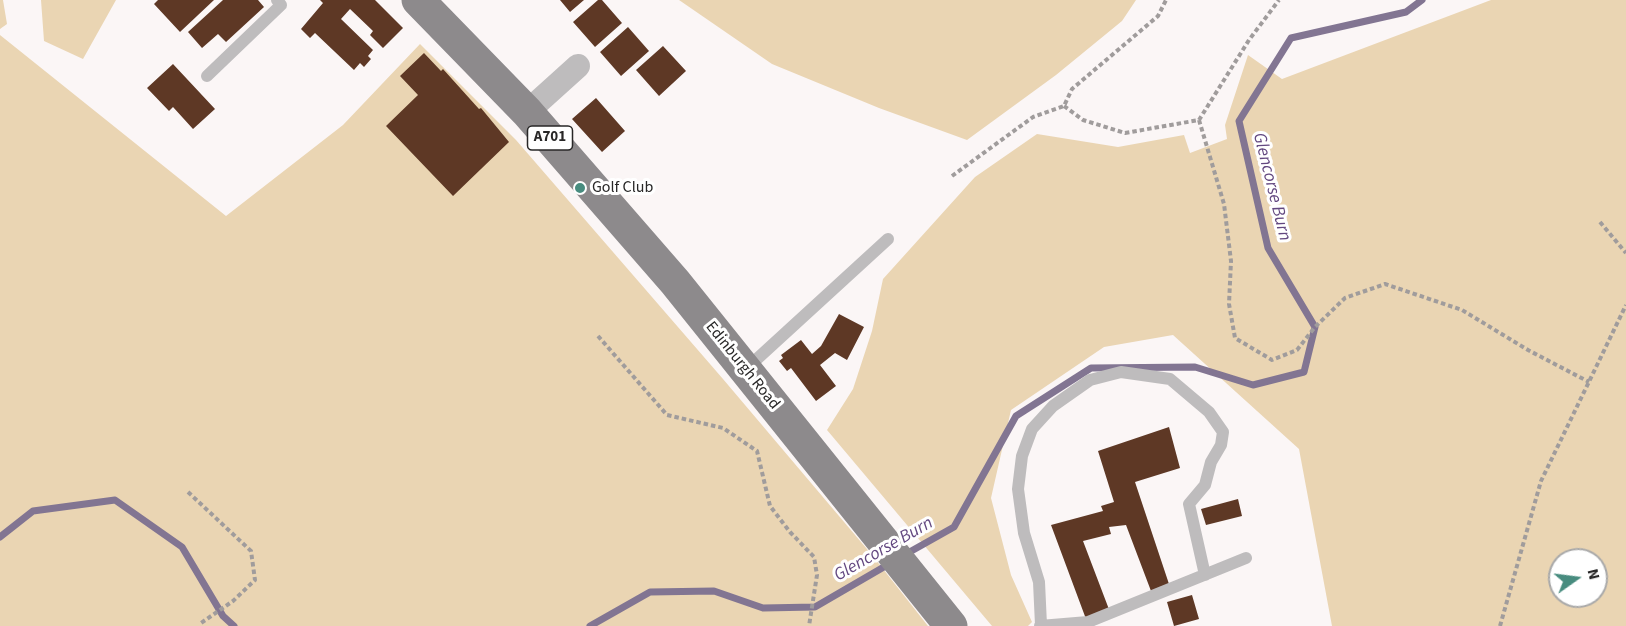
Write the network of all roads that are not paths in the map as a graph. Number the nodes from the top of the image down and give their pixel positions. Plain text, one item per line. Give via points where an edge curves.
1 (277, 0) edge
2 (418, 0) edge
3 (578, 66) dead end
4 (207, 76) dead end
5 (527, 112) junction
6 (888, 239) dead end
7 (745, 370) junction
8 (1246, 558) dead end
9 (1205, 575) junction
10 (1041, 625) edge
11 (951, 626) edge

1 - 4 lane via 281,5
2 - 5 main road, Edinburgh Road / A701
3 - 5 street
5 - 7 main road, Edinburgh Road / A701 via 675,282
6 - 7 lane
7 - 11 main road, Edinburgh Road / A701
8 - 9 lane
9 - 10 lane via 1088,622
9 - 10 lane via 1189,504 1205,484 1223,432 1209,412 1170,379 1121,372 1090,380 1053,406 1032,429 1022,456 1018,489 1024,533 1039,582

